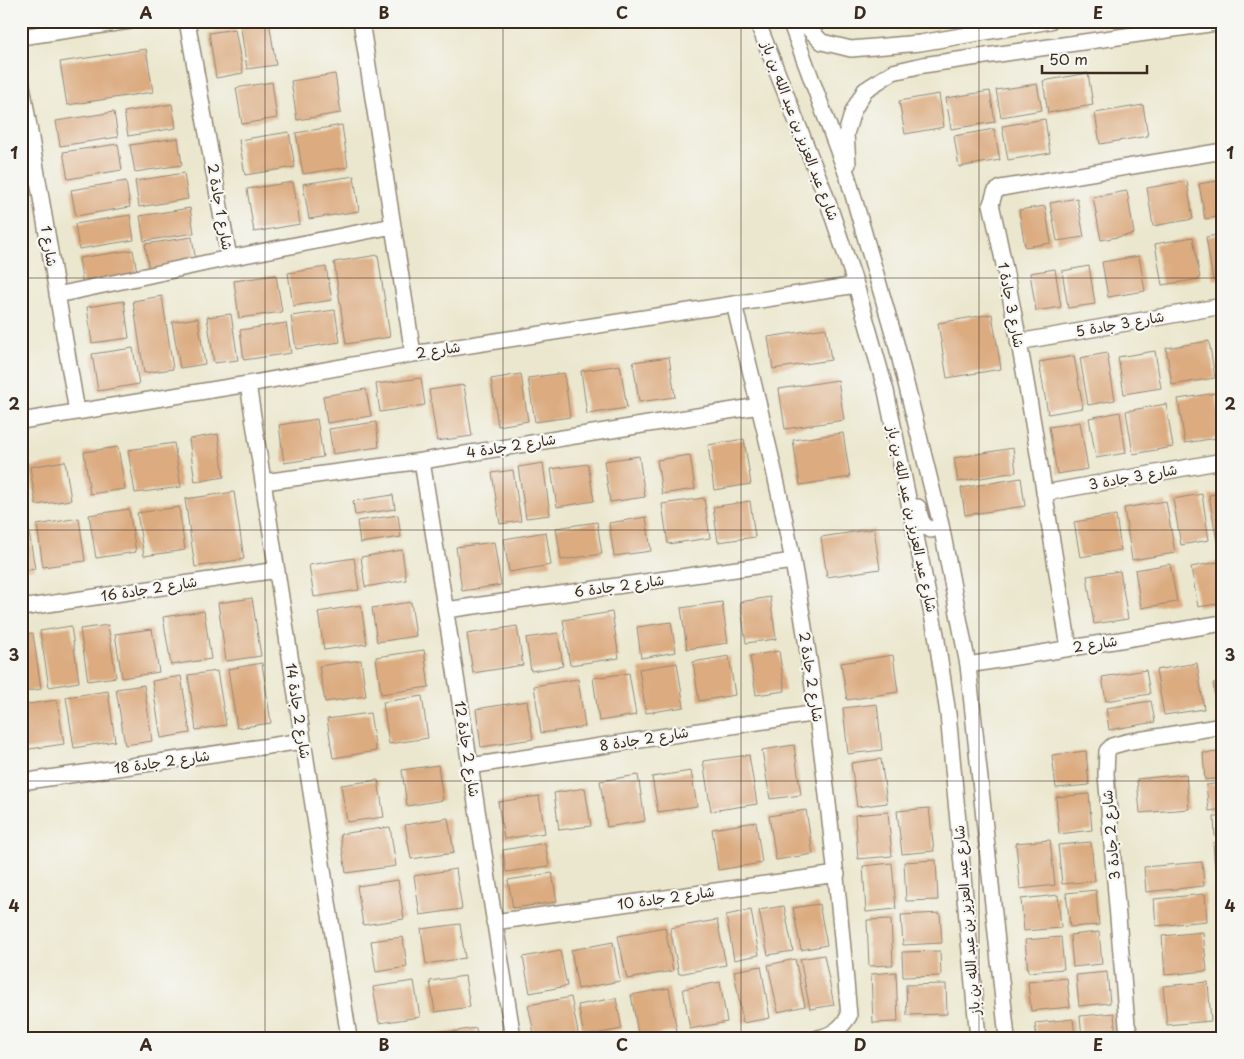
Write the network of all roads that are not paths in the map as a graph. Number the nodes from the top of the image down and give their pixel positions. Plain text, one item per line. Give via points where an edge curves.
1 (130, 21) edge
2 (187, 21) edge
3 (361, 21) edge
4 (757, 21) edge
5 (790, 21) edge
6 (801, 21) edge
7 (1050, 21) edge
8 (1223, 22) edge
9 (1188, 24) edge
10 (21, 37) edge
11 (920, 42) junction
12 (922, 65) junction
13 (21, 79) edge
14 (1223, 150) edge
15 (848, 178) junction
16 (393, 226) junction
17 (229, 258) junction
18 (856, 285) junction
19 (57, 295) junction
20 (734, 304) junction
21 (1223, 306) edge
22 (1018, 342) junction
23 (413, 354) junction
24 (248, 384) junction
25 (759, 406) junction
26 (76, 412) junction
27 (21, 421) edge
28 (899, 457) junction
29 (422, 460) junction
30 (1223, 461) edge
31 (263, 482) junction
32 (1044, 493) junction
33 (941, 525) junction
34 (921, 560) junction
35 (793, 561) junction
36 (276, 570) junction
37 (954, 602) junction
38 (21, 608) edge
39 (446, 610) junction
40 (1223, 623) edge
41 (1069, 648) junction
42 (968, 665) junction
43 (817, 713) junction
44 (1223, 726) edge
45 (303, 742) junction
46 (470, 766) junction
47 (21, 782) edge
48 (837, 874) junction
49 (494, 922) junction
50 (349, 1038) edge
51 (513, 1038) edge
52 (818, 1038) edge
53 (978, 1038) edge
54 (1007, 1038) edge
55 (1132, 1038) edge

1 - 10 street
2 - 17 street, شارع 1 جادة 2
3 - 16 street
4 - 18 street, شارع عبد العزيز بن عبد الله بن باز via 824,191
5 - 15 street, شارع عبد العزيز بن عبد الله بن باز
6 - 11 street via 822,42 851,48
7 - 11 street
8 - 9 street
9 - 12 street
11 - 12 street via 917,54
12 - 15 street via 893,72 864,90 846,134
13 - 19 street, شارع 1
14 - 22 street, شارع 3 جادة 1 via 1001,188 995,192 991,204
15 - 33 street, شارع عبد العزيز بن عبد الله بن باز via 896,343
16 - 17 street, شارع 1 جادة 2
16 - 23 street
17 - 19 street
18 - 20 street, شارع 2
18 - 28 street, شارع عبد العزيز بن عبد الله بن باز via 886,391
19 - 26 street, شارع 1
20 - 23 street, شارع 2
20 - 25 street, شارع 2 جادة 2
21 - 22 street, شارع 3 جادة 5
22 - 32 street, شارع 3 جادة 1
23 - 24 street, شارع 2
24 - 26 street, شارع 2
24 - 31 street, شارع 2 جادة 14
25 - 29 street, شارع 2 جادة 4
25 - 35 street, شارع 2 جادة 2
26 - 27 street, شارع 2
28 - 33 street via 909,470 926,528 931,530
28 - 34 street, شارع عبد العزيز بن عبد الله بن باز
29 - 31 street, شارع 2 جادة 4
29 - 39 street, شارع 2 جادة 12
30 - 32 street, شارع 3 جادة 3
31 - 36 street, شارع 2 جادة 14
32 - 41 street, شارع 3 جادة 1
33 - 37 street, شارع عبد العزيز بن عبد الله بن باز
34 - 37 street via 936,556 940,561
34 - 53 street, شارع عبد العزيز بن عبد الله بن باز via 948,714
35 - 39 street, شارع 2 جادة 6
35 - 43 street, شارع 2 جادة 2
36 - 38 street, شارع 2 جادة 16
36 - 45 street, شارع 2 جادة 14
37 - 42 street, شارع عبد العزيز بن عبد الله بن باز
39 - 46 street, شارع 2 جادة 12
40 - 41 street, شارع 2
41 - 42 street, شارع 2
42 - 54 street, شارع عبد العزيز بن عبد الله بن باز
43 - 46 street, شارع 2 جادة 8
43 - 48 street, شارع 2 جادة 2
44 - 55 street, شارع 2 جادة 3 via 1126,742 1107,751 1106,774 1126,1015
45 - 47 street, شارع 2 جادة 18
45 - 50 street, شارع 2 جادة 14
46 - 49 street, شارع 2 جادة 12
48 - 49 street, شارع 2 جادة 10
48 - 52 street, شارع 2 جادة 2 via 850,1016 839,1030
49 - 51 street, شارع 2 جادة 12

